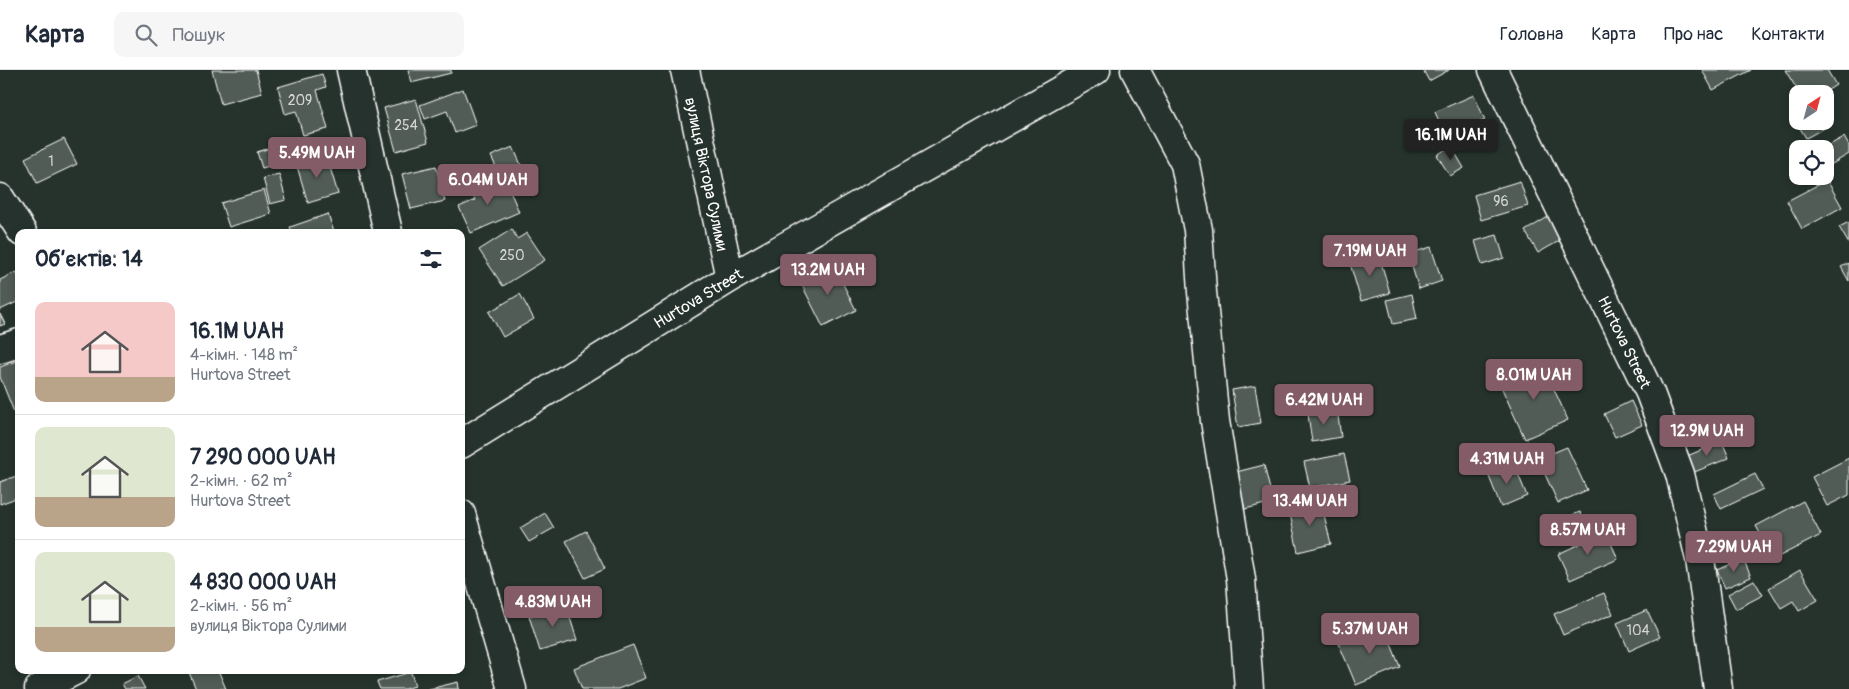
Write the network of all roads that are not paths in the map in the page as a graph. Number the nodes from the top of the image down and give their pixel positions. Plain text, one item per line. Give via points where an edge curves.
1 (351, 70) edge
2 (685, 70) edge
3 (1096, 70) edge
4 (1135, 70) edge
5 (1493, 70) edge
6 (0, 198) edge
7 (20, 229) edge
8 (387, 229) edge
9 (730, 278) junction
10 (15, 344) edge
11 (0, 350) edge
12 (465, 442) edge
13 (465, 528) edge
14 (68, 674) edge
15 (39, 689) edge
16 (512, 689) edge
17 (1249, 689) edge
18 (1718, 689) edge

1 - 8 street
2 - 9 street, вулиця Віктора Сулими
3 - 9 street, Hurtova Street
4 - 17 street via 1185,164 1198,230 1215,421 1241,579
5 - 18 street, Hurtova Street via 1650,393 1680,474 1700,559
6 - 7 street
9 - 12 street, Hurtova Street
10 - 11 street
13 - 16 street
14 - 15 street

